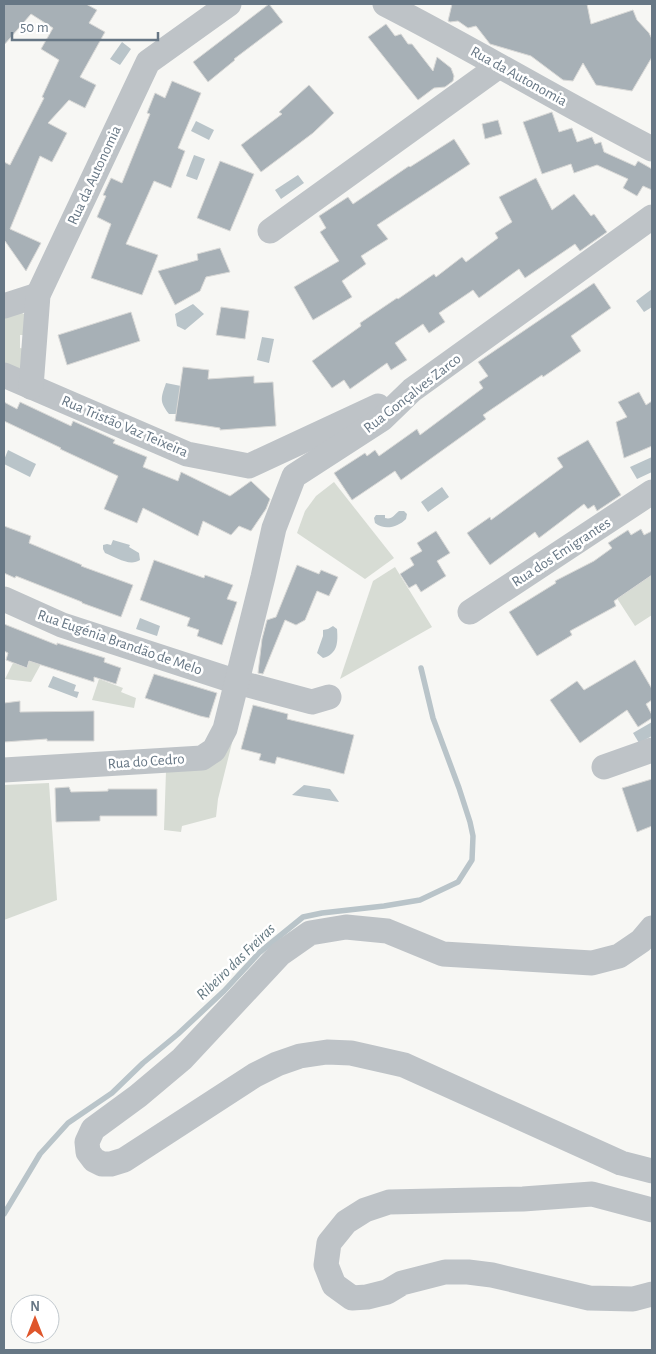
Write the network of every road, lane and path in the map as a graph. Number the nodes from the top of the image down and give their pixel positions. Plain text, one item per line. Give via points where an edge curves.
1 (229, 4) edge
2 (385, 4) edge
3 (499, 66) junction
4 (652, 149) edge
5 (652, 217) edge
6 (270, 231) dead end
7 (38, 295) junction
8 (4, 306) edge
9 (4, 375) edge
10 (31, 387) junction
11 (412, 390) junction
12 (652, 492) edge
13 (4, 599) edge
14 (470, 612) dead end
15 (237, 682) junction
16 (329, 697) dead end
17 (652, 750) edge
18 (604, 767) dead end
19 (4, 770) edge
20 (652, 928) edge
21 (652, 1171) edge
22 (652, 1210) edge
23 (652, 1294) edge

1 - 7 street, Rua da Autonomia via 148,62
2 - 3 street, Rua da Autonomia
3 - 4 street, Rua da Autonomia
3 - 6 street
5 - 11 street, Rua Gonçalves Zarco
7 - 8 street
7 - 10 street, Rua da Autonomia
9 - 10 street, Rua Tristão Vaz Teixeira
10 - 11 street, Rua Tristão Vaz Teixeira via 187,454 249,466
11 - 15 street, Rua Gonçalves Zarco via 382,419 294,476 274,528
12 - 14 street, Rua dos Emigrantes
13 - 15 street, Rua Eugénia Brandão de Melo via 62,625
15 - 16 street via 312,702
15 - 19 street, Rua do Cedro via 225,729 214,750 202,758
17 - 18 street
20 - 21 street via 642,941 619,956 592,963 443,954 387,931 346,926 310,933 280,954 182,1059 93,1129 87,1142 88,1152 102,1164 124,1160 277,1064 326,1052 351,1053 404,1065 621,1163
22 - 23 street via 592,1194 389,1202 364,1210 346,1222 329,1244 326,1265 334,1285 352,1298 386,1292 402,1282 445,1272 492,1275 589,1298 633,1299

